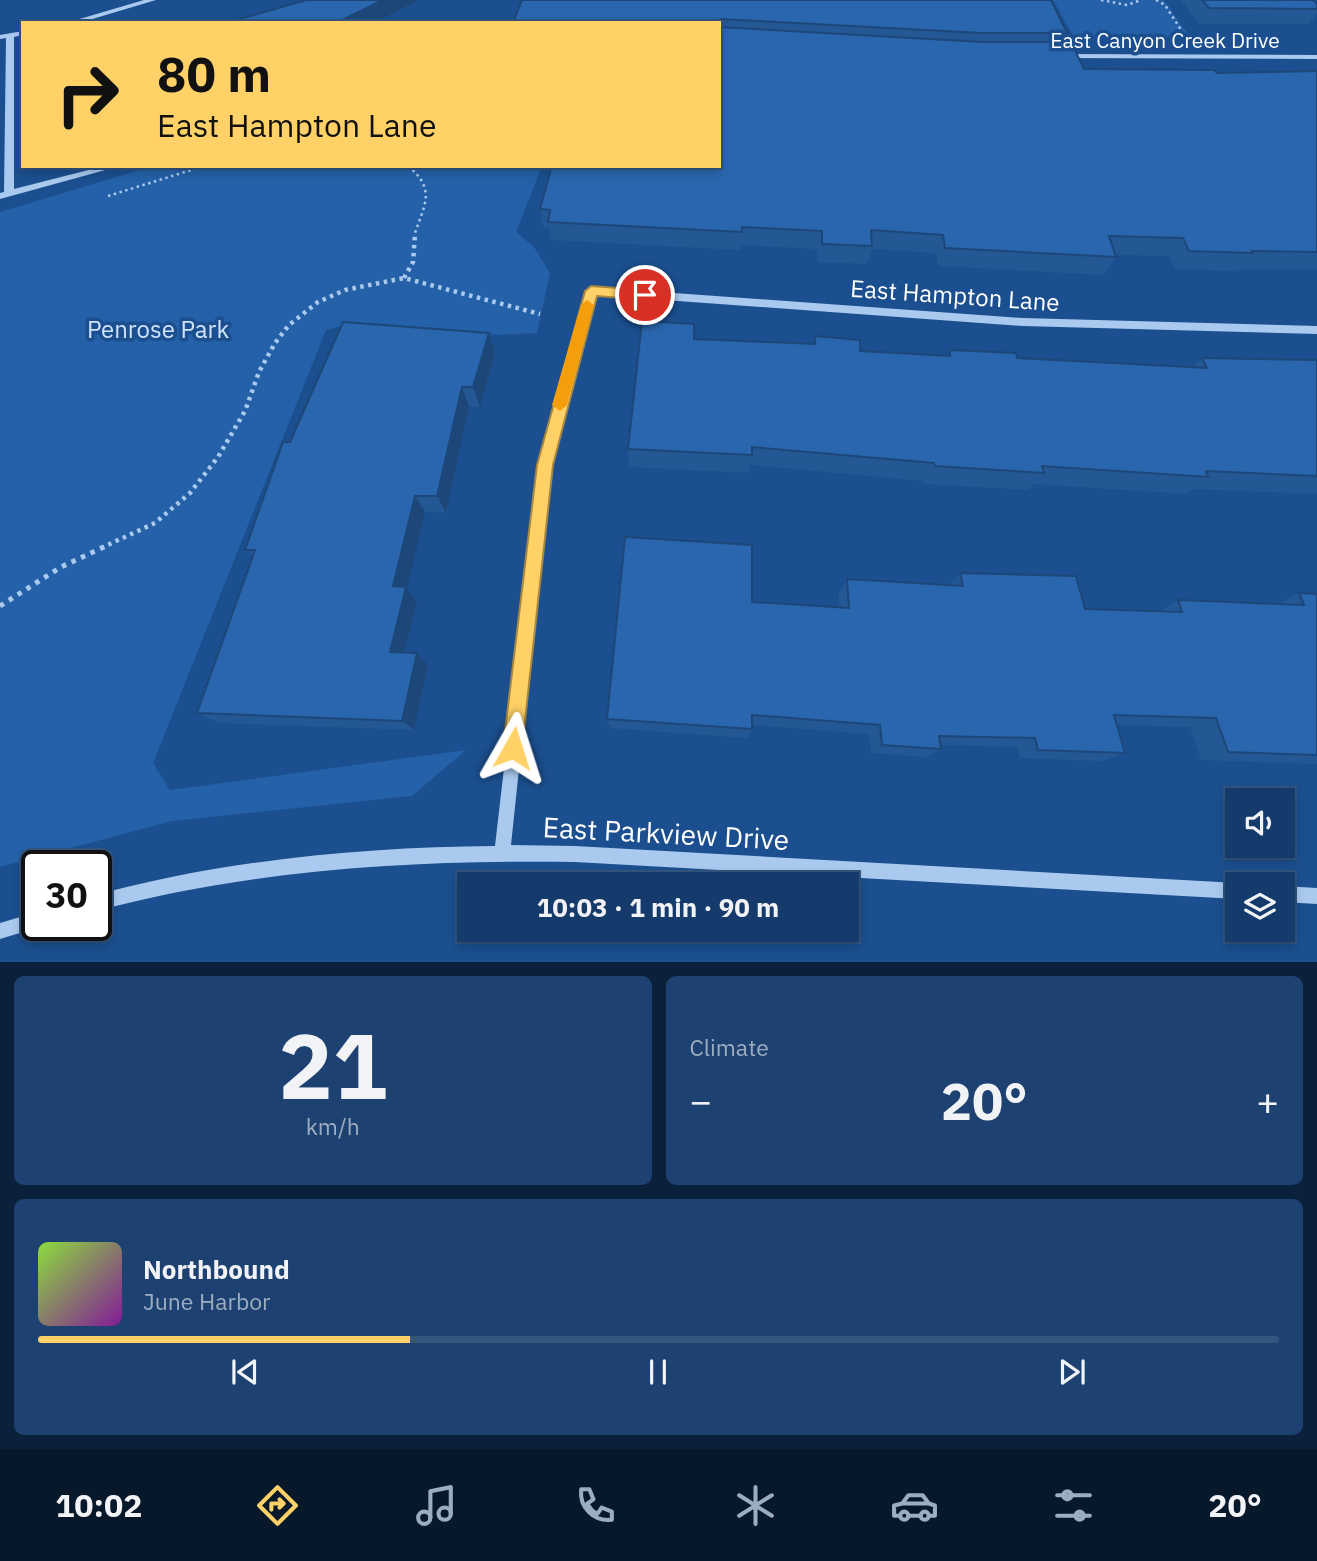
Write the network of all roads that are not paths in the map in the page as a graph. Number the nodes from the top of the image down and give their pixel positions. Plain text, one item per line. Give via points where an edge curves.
1 (152, 0) edge
2 (77, 21) edge
3 (21, 33) edge
4 (10, 35) junction
5 (0, 37) edge
6 (1045, 56) edge
7 (1317, 57) edge
8 (62, 168) edge
9 (108, 168) edge
10 (63, 180) junction
11 (5, 194) edge
12 (1317, 330) edge
13 (502, 852) junction
14 (1225, 890) edge
15 (1295, 895) edge
16 (1317, 896) edge
17 (112, 900) edge
18 (21, 925) edge
19 (0, 931) edge

1 - 2 street
3 - 4 street
4 - 5 street
4 - 11 street
6 - 7 street, East Canyon Creek Drive
8 - 10 street
9 - 10 street
10 - 11 street
12 - 13 street, East Hampton Lane via 1023,322 591,291 545,465 537,515
13 - 14 street, East Parkview Drive
13 - 17 street, East Parkview Drive via 373,857 242,872
15 - 16 street
18 - 19 street

